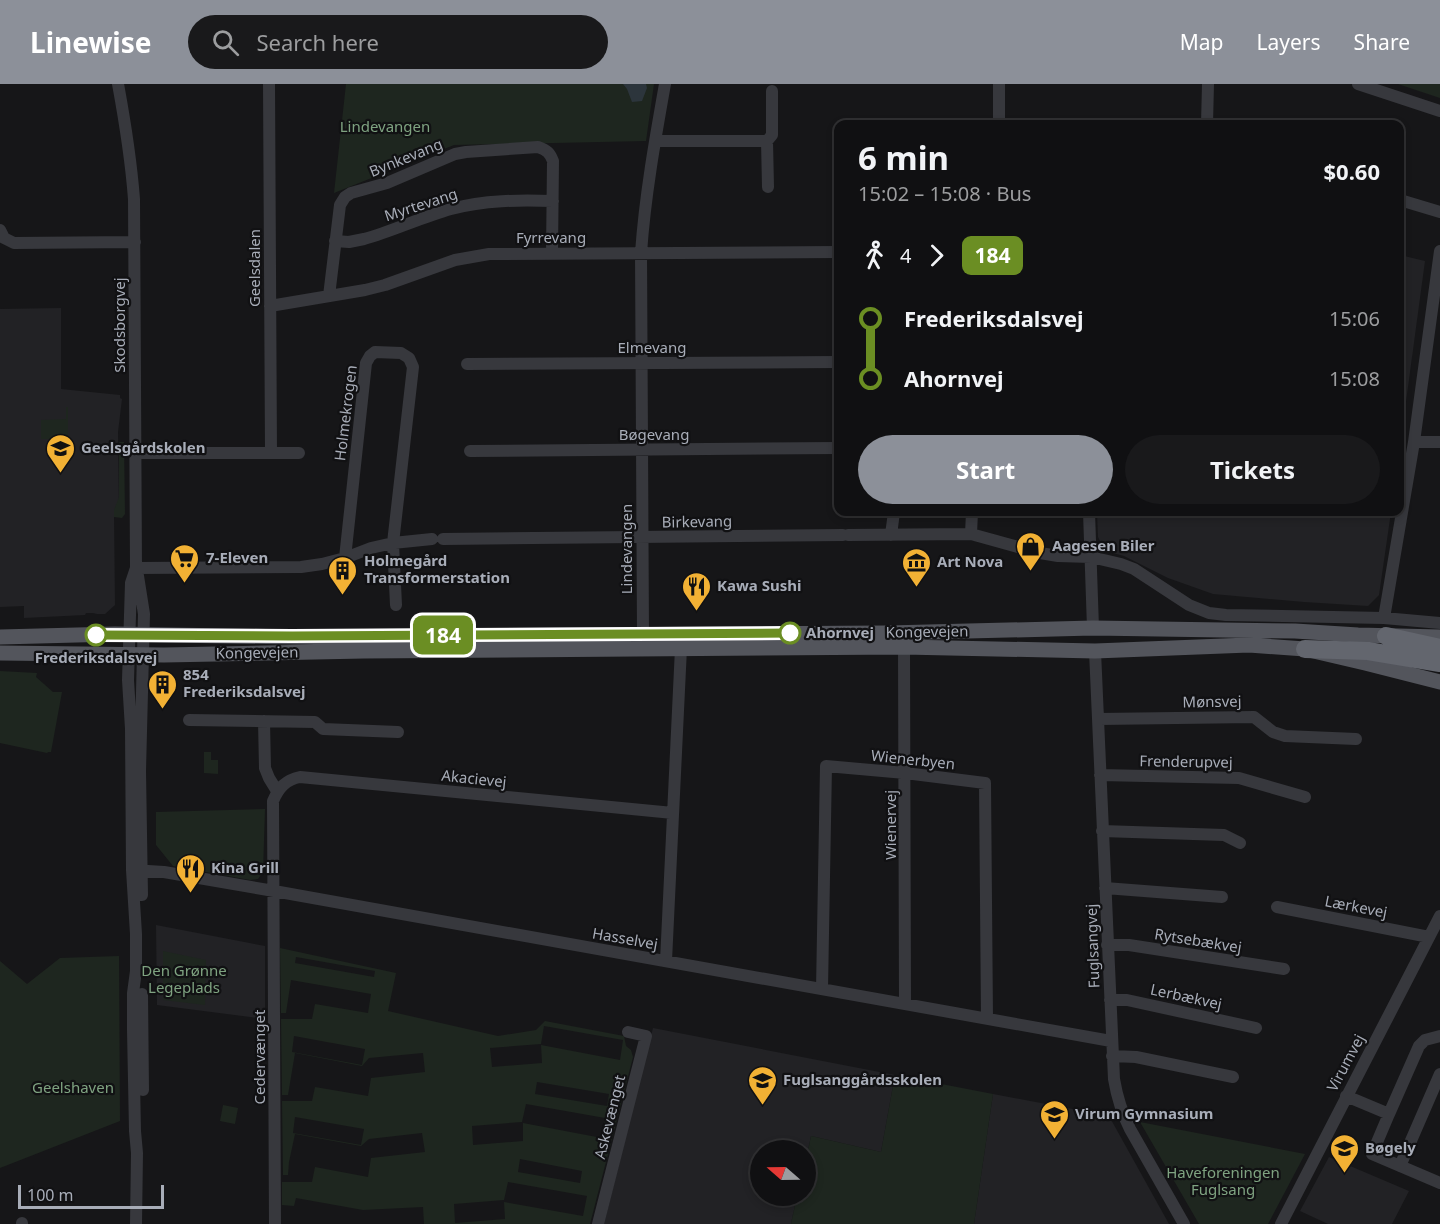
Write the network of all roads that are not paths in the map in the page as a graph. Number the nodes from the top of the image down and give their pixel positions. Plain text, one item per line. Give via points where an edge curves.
1 (118, 84) edge
2 (269, 84) edge
3 (665, 84) edge
4 (999, 84) edge
5 (1208, 84) edge
6 (1358, 84) edge
7 (772, 91) dead end
8 (1440, 111) edge
9 (999, 120) edge
10 (1207, 120) edge
11 (655, 141) junction
12 (767, 141) junction
13 (768, 187) dead end
14 (553, 201) junction
15 (1404, 201) edge
16 (1440, 212) edge
17 (0, 230) edge
18 (335, 241) junction
19 (135, 242) junction
20 (1440, 251) edge
21 (834, 252) edge
22 (552, 253) junction
23 (641, 253) junction
24 (329, 296) junction
25 (270, 306) junction
26 (834, 362) edge
27 (641, 363) junction
28 (466, 364) dead end
29 (1414, 442) junction
30 (1440, 442) edge
31 (834, 448) edge
32 (642, 450) junction
33 (470, 451) dead end
34 (136, 453) junction
35 (271, 453) junction
36 (299, 453) dead end
37 (1404, 506) edge
38 (893, 516) edge
39 (972, 516) edge
40 (1089, 516) edge
41 (1402, 516) edge
42 (971, 534) junction
43 (891, 535) junction
44 (643, 537) junction
45 (393, 543) junction
46 (1091, 557) junction
47 (345, 558) junction
48 (136, 568) junction
49 (396, 605) dead end
50 (1440, 623) edge
51 (1385, 627) junction
52 (1093, 628) junction
53 (643, 634) junction
54 (0, 637) edge
55 (1440, 638) edge
56 (136, 644) junction
57 (904, 646) junction
58 (681, 648) junction
59 (1440, 648) edge
60 (1305, 649) junction
61 (1095, 651) junction
62 (0, 654) edge
63 (1440, 663) edge
64 (1440, 682) edge
65 (1099, 719) junction
66 (189, 720) dead end
67 (264, 721) junction
68 (398, 732) dead end
69 (1356, 739) dead end
70 (905, 773) junction
71 (1100, 775) junction
72 (277, 791) junction
73 (1305, 797) dead end
74 (673, 813) junction
75 (1102, 831) junction
76 (1240, 843) dead end
77 (137, 870) junction
78 (1105, 888) junction
79 (274, 891) junction
80 (1222, 897) dead end
81 (1277, 907) dead end
82 (1440, 916) edge
83 (1429, 938) junction
84 (1107, 945) junction
85 (666, 961) junction
86 (1284, 969) dead end
87 (822, 989) junction
88 (1110, 1000) junction
89 (905, 1003) junction
90 (987, 1018) junction
91 (1256, 1028) dead end
92 (628, 1032) dead end
93 (1440, 1036) edge
94 (1111, 1041) junction
95 (1112, 1056) junction
96 (1440, 1074) edge
97 (1233, 1077) dead end
98 (1346, 1096) junction
99 (1389, 1114) junction
100 (1400, 1166) junction
101 (1440, 1183) edge
102 (136, 1224) edge
103 (143, 1224) edge
104 (275, 1224) edge
105 (598, 1224) edge
106 (1184, 1224) edge
107 (1281, 1224) edge

1 - 19 street, Skodsborgvej via 131,160
2 - 25 street, Geelsdalen
3 - 11 street, Lindevangen
4 - 9 street
5 - 10 street
6 - 8 street
7 - 12 street via 772,135
11 - 12 street
11 - 23 street, Lindevangen
12 - 13 street
14 - 18 street, Myrtevang via 479,203 364,239
14 - 18 street, Bynkevang via 553,162 544,149 466,152 345,197 340,205
14 - 22 street, Bynkevang
15 - 16 street
17 - 19 street via 4,238 14,243
18 - 24 street, Bynkevang
19 - 34 street, Skodsborgvej
20 - 29 street
21 - 23 street, Fyrrevang
22 - 23 street, Fyrrevang
22 - 24 street, Fyrrevang via 489,254 455,260 385,285
23 - 27 street, Lindevangen
24 - 25 street, Fyrrevang
25 - 35 street, Geelsdalen
26 - 27 street, Elmevang
27 - 28 street, Elmevang
27 - 32 street, Lindevangen
29 - 30 street
29 - 37 street
31 - 32 street, Bøgevang
32 - 33 street, Bøgevang
32 - 44 street, Lindevangen
34 - 35 street
34 - 48 street, Skodsborgvej
35 - 36 street
38 - 43 street
39 - 42 street
40 - 46 street
41 - 51 street
42 - 43 street, Birkevang
42 - 46 street, Kongevejen via 1040,553
43 - 44 street, Birkevang
44 - 45 street, Birkevang
44 - 53 street, Lindevangen
45 - 47 street
45 - 47 street, Holmekrogen via 413,367 410,358 401,352 375,352 366,363
45 - 49 street, Holmekrogen
46 - 51 street, Kongevejen via 1134,569 1178,599 1209,613
46 - 52 street
47 - 48 street via 301,567
48 - 56 street, Skodsborgvej via 142,600
50 - 51 street, Kongevejen
51 - 52 main road, Kongevejen via 1295,631
51 - 55 main road
51 - 59 highway
52 - 53 main road, Kongevejen
53 - 56 main road, Kongevejen via 248,636
54 - 56 main road, Kongevejen
56 - 58 main road, Kongevejen via 364,651
56 - 62 main road, Kongevejen
56 - 77 street via 128,680
57 - 58 main road, Kongevejen
57 - 61 main road, Kongevejen
57 - 70 street, Wienervej
58 - 74 street
60 - 61 main road, Kongevejen via 1249,645
60 - 63 highway via 1368,651
60 - 64 main road, Kongevejen
61 - 65 street, Fuglsangvej
65 - 69 street, Mønsvej via 1254,717 1285,736
65 - 71 street, Fuglsangvej
66 - 67 street
67 - 68 street via 315,723 323,729
67 - 72 street via 264,768
70 - 87 street, Wienerbyen via 826,766
70 - 89 street, Wienervej
70 - 90 street, Wienerbyen via 985,783
71 - 73 street, Frenderupvej via 1239,778
71 - 75 street, Fuglsangvej
72 - 74 street, Akacievej via 283,783 300,777
72 - 79 street via 273,801
74 - 85 street
75 - 76 street via 1224,835
75 - 78 street, Fuglsangvej
77 - 79 street, Hasselvej
77 - 102 street
77 - 103 street
78 - 80 street
78 - 84 street, Fuglsangvej
79 - 85 street, Hasselvej
79 - 104 street, Cedervænget
81 - 83 street, Lærkevej
82 - 83 street, Virumvej
83 - 98 street, Virumvej
84 - 86 street, Rytsebækvej
84 - 88 street, Fuglsangvej
85 - 87 street, Hasselvej
87 - 89 street, Hasselvej
88 - 91 street, Lerbækvej via 1127,1000
88 - 94 street, Fuglsangvej
89 - 90 street, Hasselvej
90 - 94 street, Hasselvej
92 - 105 street, Askevænget via 646,1036
93 - 99 street via 1419,1046
94 - 95 street, Fuglsangvej
95 - 97 street via 1136,1057
95 - 106 street, Fuglsangvej via 1123,1114
96 - 100 street
98 - 99 street
98 - 107 street, Virumvej
99 - 100 street via 1372,1154
100 - 101 street

